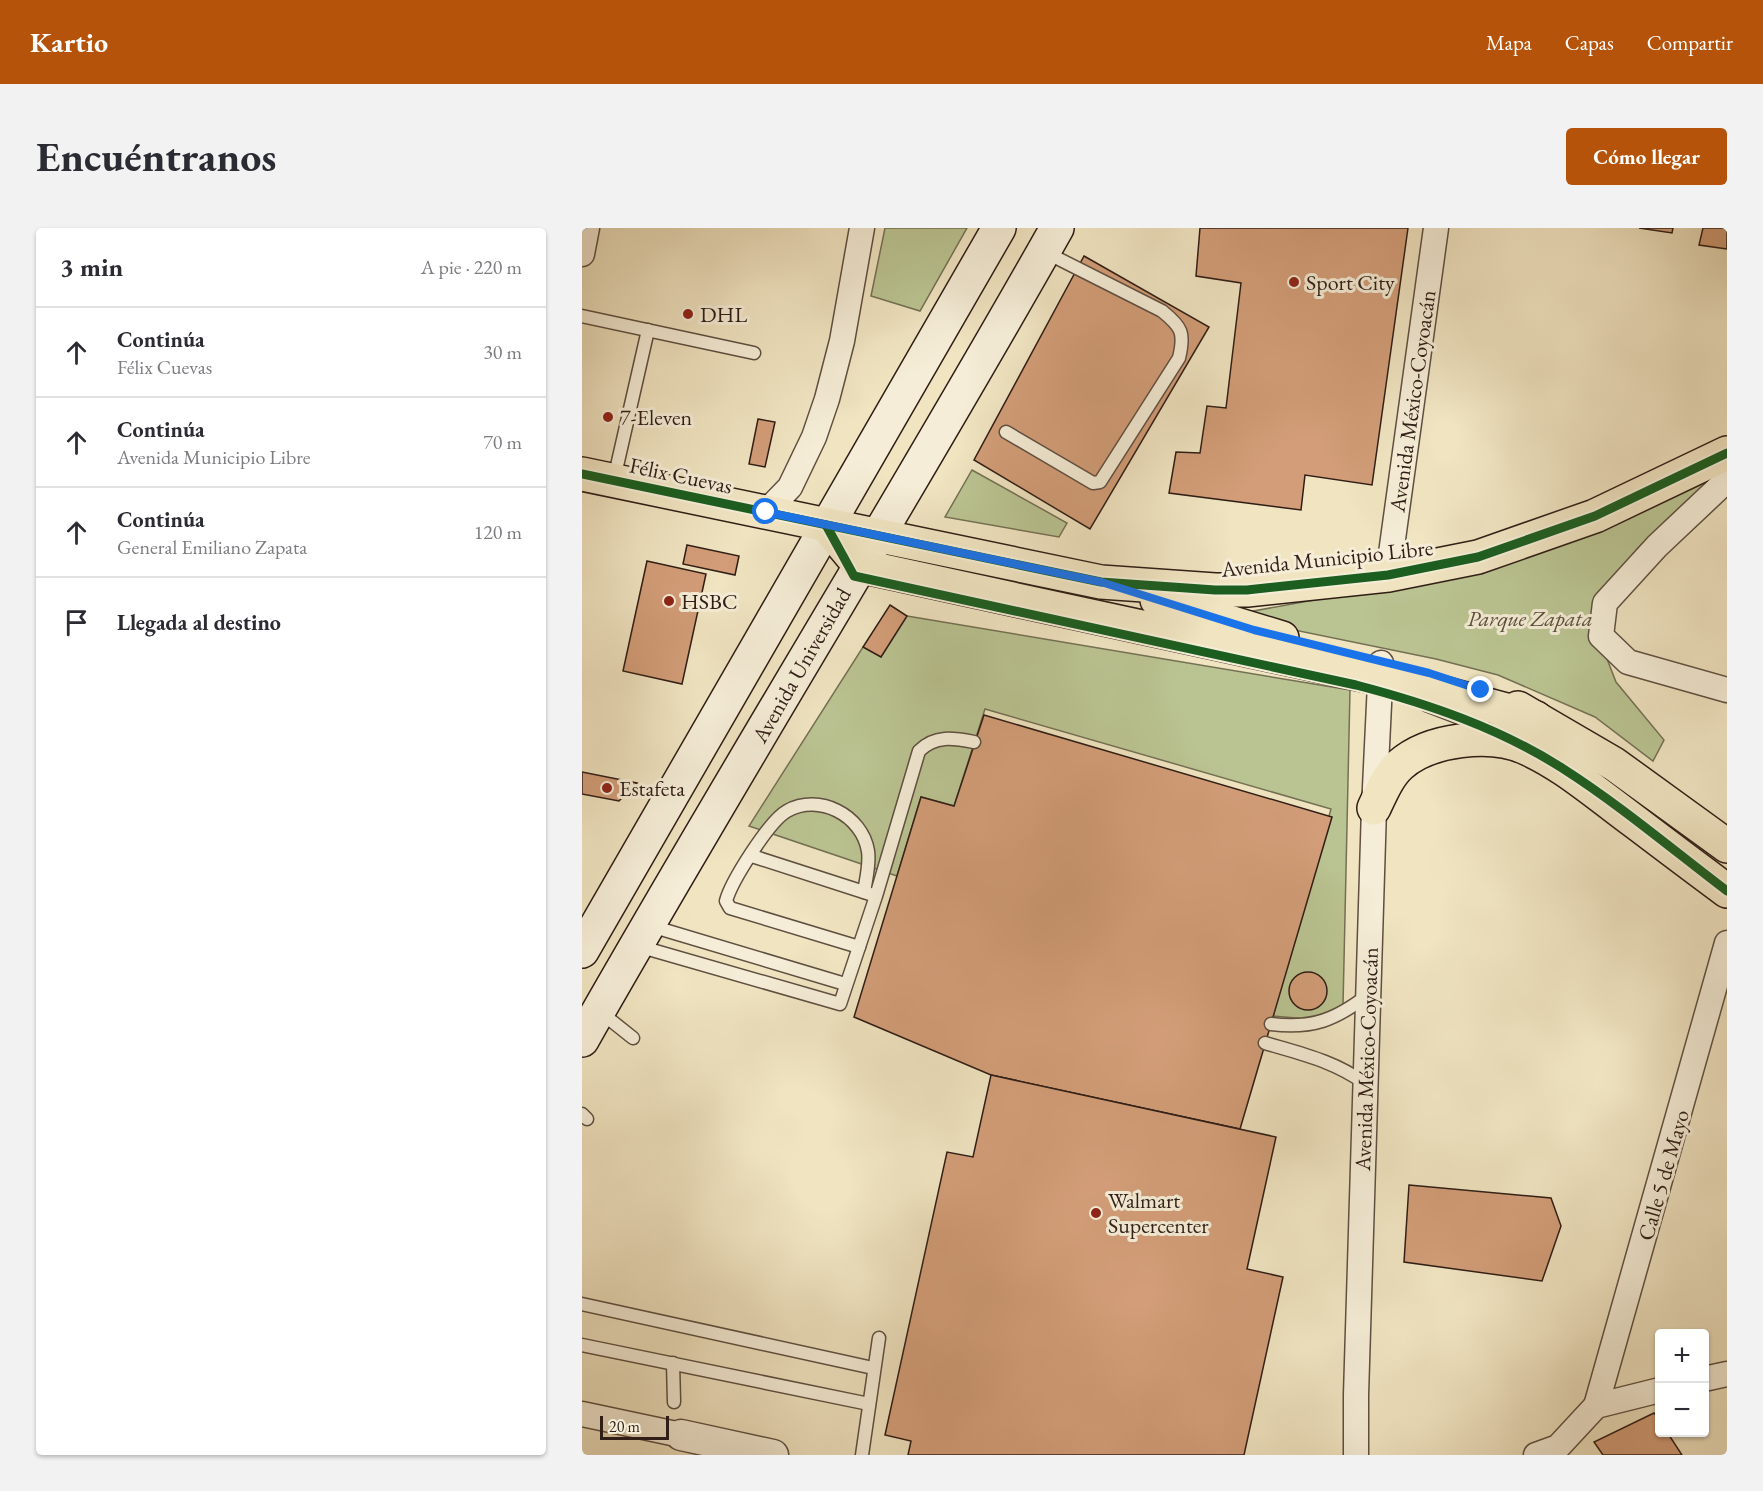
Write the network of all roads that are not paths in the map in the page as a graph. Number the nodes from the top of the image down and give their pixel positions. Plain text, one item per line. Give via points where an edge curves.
1 (587, 228) edge
2 (862, 228) edge
3 (999, 228) edge
4 (1436, 228) edge
5 (1051, 240) edge
6 (582, 254) edge
7 (582, 316) edge
8 (648, 330) junction
9 (754, 353) dead end
10 (1006, 432) dead end
11 (1727, 453) edge
12 (582, 474) edge
13 (614, 480) junction
14 (1727, 480) edge
15 (766, 512) junction
16 (826, 525) junction
17 (878, 536) junction
18 (857, 571) junction
19 (1388, 574) junction
20 (1101, 582) junction
21 (1380, 678) junction
22 (1727, 690) edge
23 (1530, 732) junction
24 (974, 742) dead end
25 (1374, 808) junction
26 (1727, 846) edge
27 (752, 856) junction
28 (1727, 891) edge
29 (870, 894) junction
30 (643, 935) junction
31 (1727, 943) edge
32 (859, 947) junction
33 (582, 951) edge
34 (845, 984) junction
35 (1368, 995) junction
36 (598, 1011) junction
37 (1270, 1024) dead end
38 (633, 1038) dead end
39 (582, 1040) edge
40 (1265, 1043) dead end
41 (1366, 1084) junction
42 (582, 1304) edge
43 (879, 1338) dead end
44 (582, 1345) edge
45 (673, 1363) junction
46 (873, 1368) junction
47 (1727, 1374) edge
48 (1709, 1378) edge
49 (1655, 1391) edge
50 (674, 1401) dead end
51 (869, 1404) junction
52 (1596, 1406) junction
53 (582, 1414) edge
54 (682, 1442) joint
55 (1550, 1452) edge
56 (773, 1455) edge
57 (862, 1455) edge
58 (1356, 1455) edge

1 - 6 street
2 - 15 street via 842,341 827,399 790,487
3 - 16 main road, Avenida Universidad via 834,518
4 - 19 street, Avenida México-Coyoacán
5 - 10 lane via 1162,311 1177,323 1184,339 1179,358 1100,483 1093,483
5 - 17 main road, Avenida Universidad
7 - 8 lane
8 - 9 lane
8 - 13 lane
11 - 19 main road, Avenida Municipio Libre via 1563,529 1478,557
12 - 13 main road, Félix Cuevas
13 - 15 main road, Félix Cuevas
14 - 22 street via 1657,546 1605,603 1601,636 1628,662
15 - 16 main road, Félix Cuevas
16 - 17 main road, Félix Cuevas
16 - 18 main road
16 - 33 main road, Avenida Universidad via 801,576
17 - 18 main road, Avenida Universidad
17 - 20 main road, Avenida Municipio Libre
18 - 21 main road
18 - 30 main road, Avenida Universidad
19 - 20 main road, Avenida Municipio Libre via 1247,590
20 - 21 main road via 1254,630
21 - 23 main road via 1470,699
21 - 25 street, Avenida México-Coyoacán
23 - 25 main road via 1426,749 1399,766
23 - 26 main road via 1614,764
23 - 28 main road via 1574,776
24 - 29 lane via 936,740 919,751
25 - 35 street, Avenida México-Coyoacán
27 - 29 lane
27 - 29 lane via 770,825 788,810 814,804 831,808 855,824 865,842
27 - 32 lane via 727,897 730,908
29 - 32 lane
30 - 34 lane
30 - 34 lane via 663,951 840,1004
30 - 36 main road, Avenida Universidad
31 - 52 street, Calle 5 de Mayo
32 - 34 lane
35 - 37 lane via 1343,1014 1317,1024
35 - 41 street, Avenida México-Coyoacán
36 - 38 lane
36 - 39 main road, Avenida Universidad
40 - 41 lane via 1318,1057
41 - 58 street, Avenida México-Coyoacán
42 - 46 lane
43 - 46 lane
44 - 45 lane
45 - 50 lane
45 - 51 lane
46 - 51 lane
47 - 48 street
49 - 52 street
51 - 57 lane
52 - 55 street
53 - 54 street
54 - 56 street

